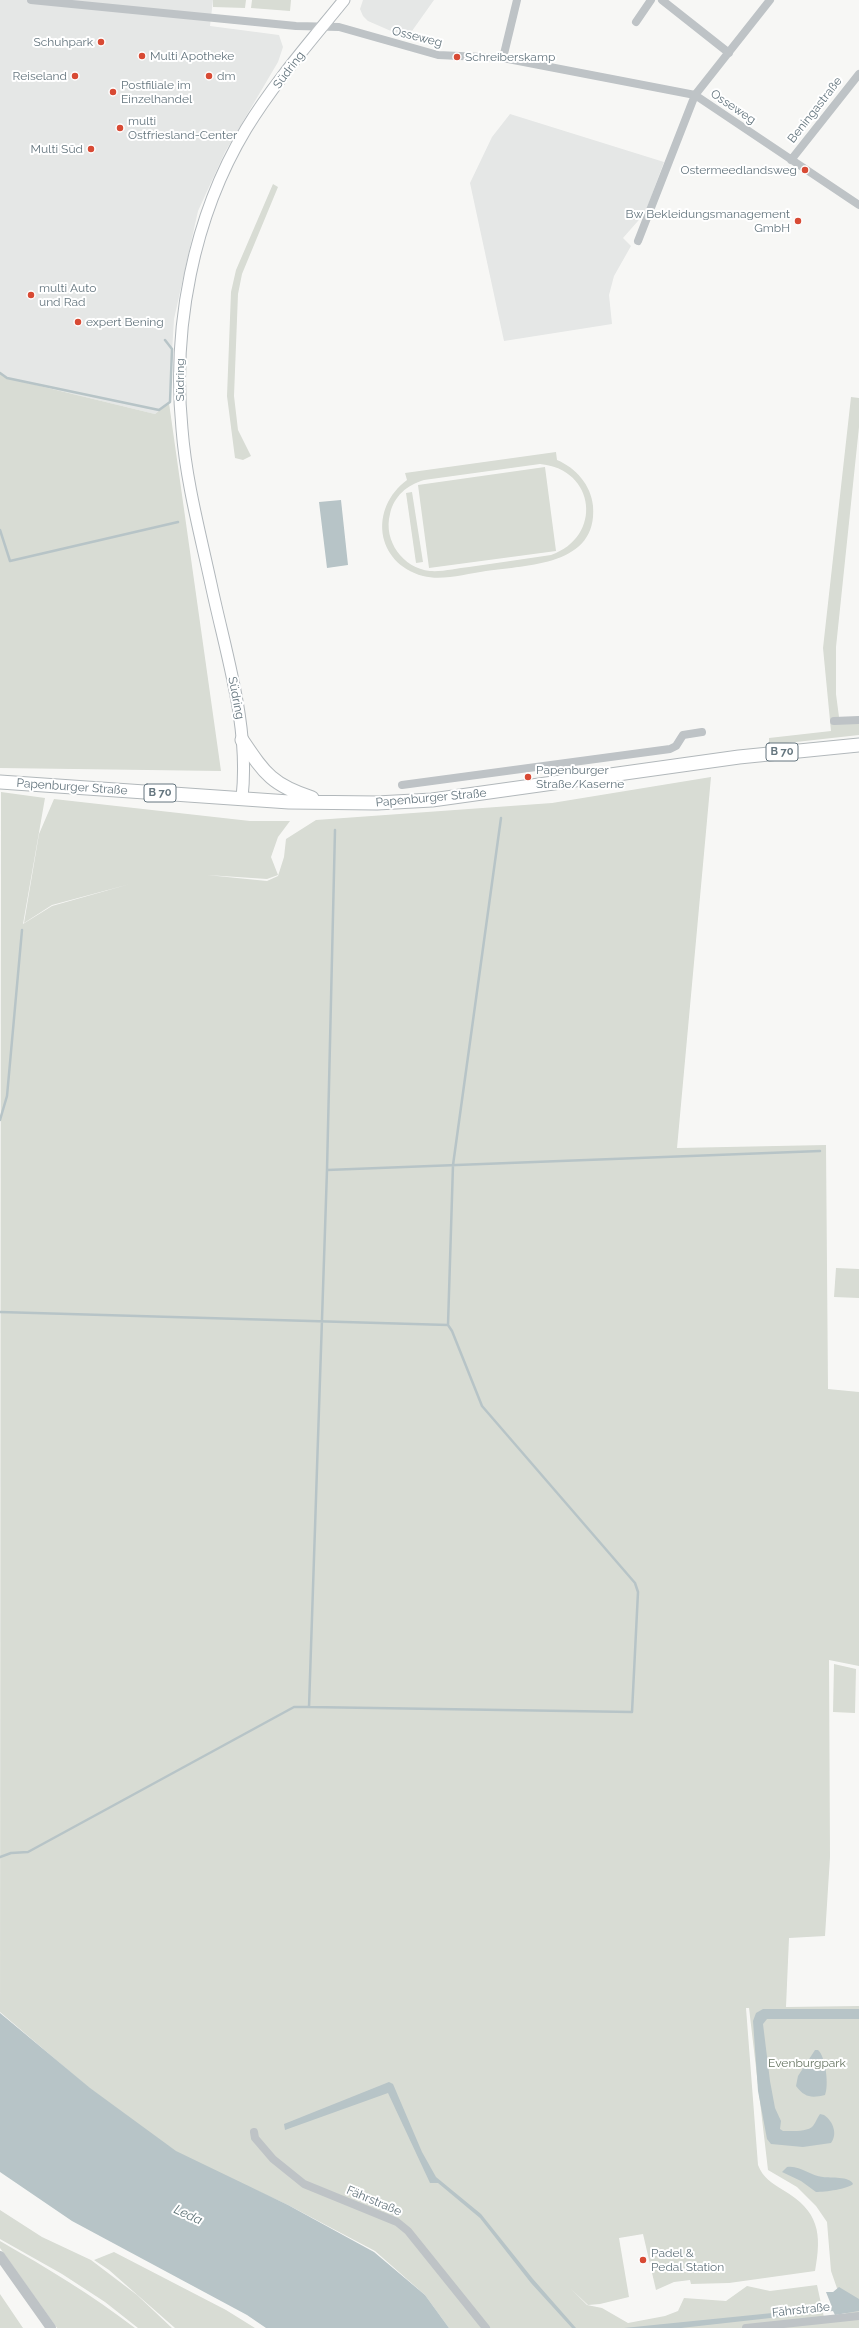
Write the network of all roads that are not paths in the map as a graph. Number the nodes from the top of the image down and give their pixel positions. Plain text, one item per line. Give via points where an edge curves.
1 (31, 0) edge
2 (344, 0) edge
3 (516, 0) edge
4 (651, 0) edge
5 (662, 0) edge
6 (770, 0) edge
7 (636, 22) dead end
8 (323, 26) junction
9 (729, 53) junction
10 (503, 58) junction
11 (859, 74) edge
12 (695, 95) junction
13 (791, 160) junction
14 (859, 205) edge
15 (638, 240) dead end
16 (859, 720) edge
17 (834, 721) dead end
18 (702, 732) dead end
19 (242, 740) junction
20 (859, 746) edge
21 (0, 782) edge
22 (402, 785) dead end
23 (242, 798) junction
24 (325, 803) junction
25 (254, 2132) dead end
26 (0, 2256) edge
27 (859, 2316) edge
28 (52, 2328) edge
29 (486, 2328) edge
30 (746, 2328) edge

1 - 8 street, Osseweg via 296,26
2 - 8 main road, Südring
3 - 10 street
4 - 7 street
5 - 9 street
6 - 9 street
8 - 10 street, Osseweg via 363,33 438,55
8 - 19 main road, Südring via 246,129 230,160 205,222 195,255 183,321 180,393 186,462 236,692
9 - 12 street
10 - 12 street, Osseweg
11 - 13 street, Beningastraße
12 - 13 street, Osseweg
12 - 15 street
13 - 14 street, Osseweg
16 - 17 street
18 - 22 street via 683,735 676,746 670,749
19 - 23 main road, Südring
19 - 24 main road via 274,782 284,789
20 - 24 main road, Papenburger Straße / B 70 via 739,757 432,800
21 - 23 main road, Papenburger Straße / B 70
23 - 24 main road, Papenburger Straße / B 70
25 - 29 street, Fährstraße via 254,2138 273,2159 304,2184 397,2222 408,2231
26 - 28 street
27 - 30 street, Fährstraße

